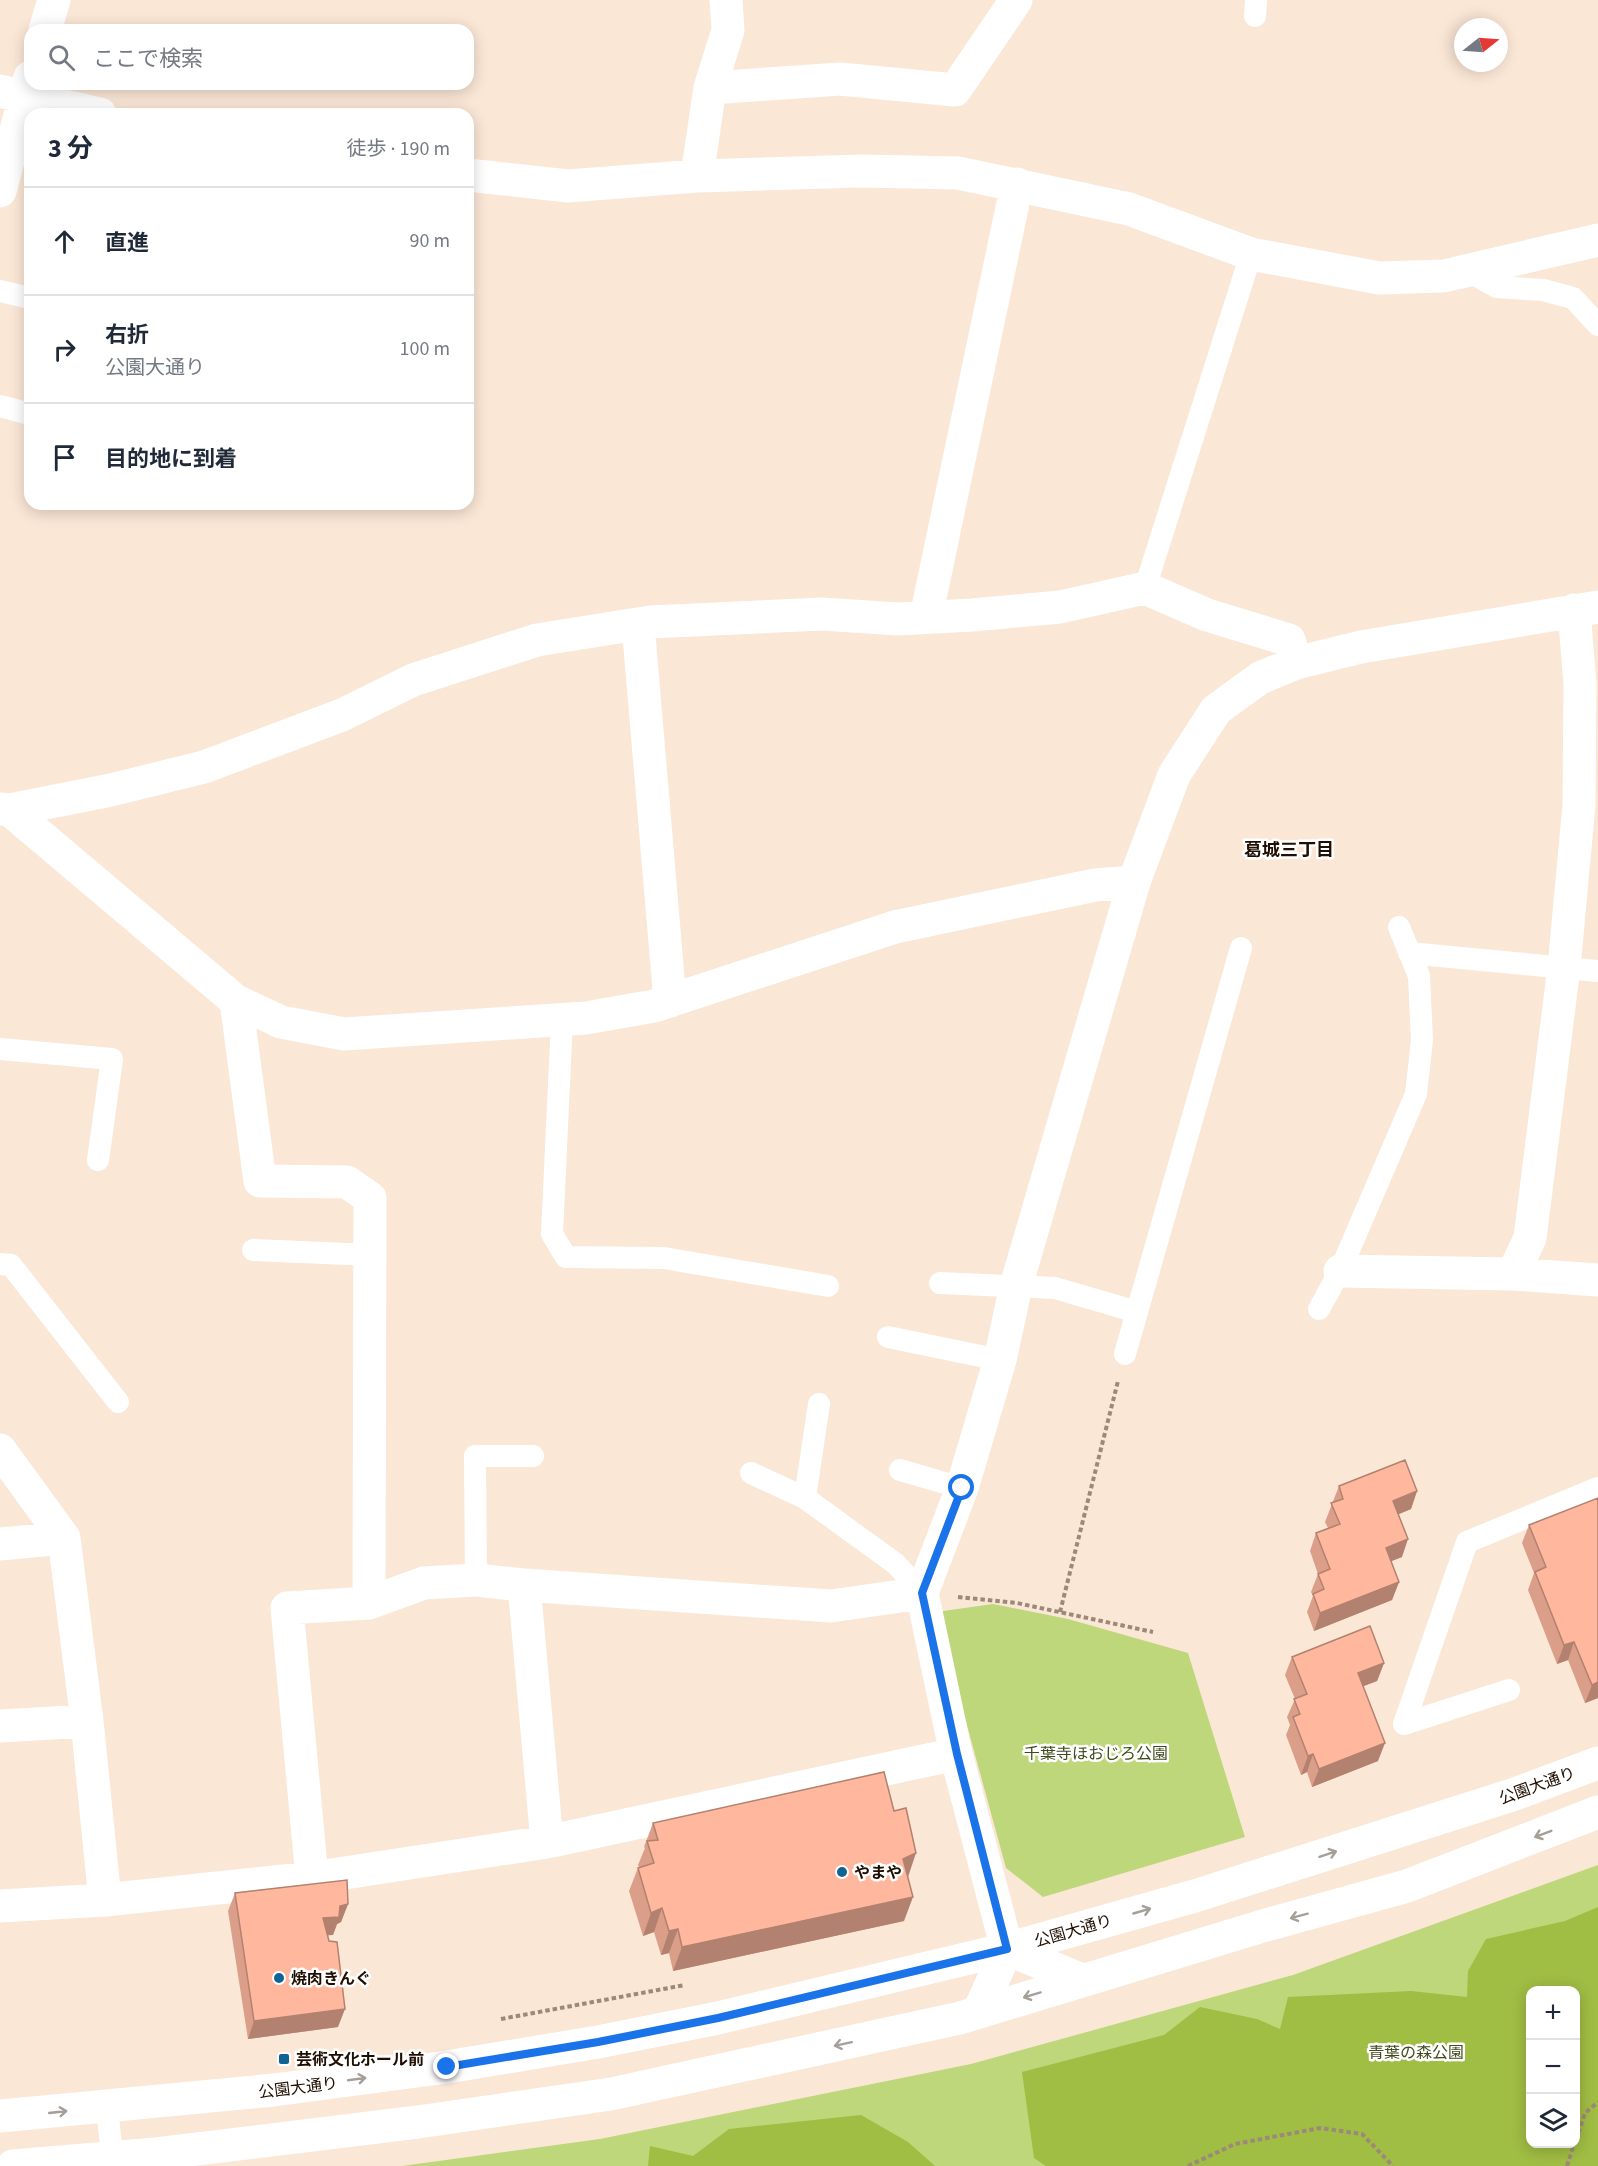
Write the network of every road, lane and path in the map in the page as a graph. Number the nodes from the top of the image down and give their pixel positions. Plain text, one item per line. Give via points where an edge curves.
1 (54, 0) edge
2 (726, 0) edge
3 (1016, 0) edge
4 (47, 24) edge
5 (710, 87) junction
6 (18, 88) edge
7 (24, 90) edge
8 (81, 108) edge
9 (474, 176) edge
10 (697, 176) junction
11 (1017, 184) junction
12 (0, 190) edge
13 (1598, 240) edge
14 (1251, 254) junction
15 (1468, 271) junction
16 (0, 291) edge
17 (24, 297) edge
18 (1598, 325) edge
19 (0, 406) edge
20 (24, 412) edge
21 (1145, 588) junction
22 (1586, 608) edge
23 (926, 618) junction
24 (638, 624) junction
25 (1296, 663) junction
26 (5, 809) edge
27 (1134, 882) junction
28 (1400, 927) dead end
29 (1241, 948) dead end
30 (1409, 953) junction
31 (1564, 967) junction
32 (1598, 971) edge
33 (236, 1001) junction
34 (670, 1001) junction
35 (562, 1019) junction
36 (0, 1048) edge
37 (98, 1160) dead end
38 (253, 1250) dead end
39 (372, 1255) junction
40 (0, 1264) edge
41 (1340, 1271) junction
42 (1513, 1274) junction
43 (1598, 1280) edge
44 (940, 1283) dead end
45 (828, 1286) dead end
46 (1016, 1286) junction
47 (1319, 1309) dead end
48 (1137, 1312) junction
49 (888, 1337) dead end
50 (1125, 1354) joint
51 (999, 1360) junction
52 (118, 1402) dead end
53 (819, 1404) dead end
54 (0, 1450) edge
55 (533, 1456) dead end
56 (900, 1470) dead end
57 (751, 1473) dead end
58 (962, 1488) junction
59 (1598, 1488) edge
60 (805, 1498) junction
61 (64, 1538) junction
62 (0, 1544) edge
63 (476, 1580) junction
64 (524, 1585) junction
65 (922, 1593) junction
66 (369, 1604) junction
67 (1060, 1612) junction
68 (1153, 1632) dead end
69 (1509, 1690) dead end
70 (87, 1721) junction
71 (0, 1726) edge
72 (957, 1754) junction
73 (1598, 1762) edge
74 (1598, 1812) edge
75 (546, 1842) junction
76 (312, 1878) junction
77 (105, 1900) junction
78 (0, 1906) edge
79 (1007, 1949) junction
80 (1082, 1980) junction
81 (686, 1985) dead end
82 (979, 2011) junction
83 (498, 2019) dead end
84 (1598, 2102) edge
85 (107, 2107) junction
86 (0, 2116) edge
87 (1580, 2128) edge
88 (1573, 2148) edge
89 (112, 2162) edge
90 (13, 2166) edge
91 (1188, 2166) edge
92 (1393, 2166) edge
93 (1567, 2166) edge

1 - 4 street
2 - 5 street via 728,30
3 - 5 street via 955,90 840,79
5 - 10 street
6 - 12 street
7 - 8 street
9 - 10 street via 568,186
10 - 11 street via 861,171 958,173
11 - 14 street via 1129,209
11 - 23 street
13 - 15 street
14 - 15 street via 1379,278 1444,276
14 - 21 lane
15 - 18 lane via 1497,287 1543,290 1573,298
16 - 17 lane
19 - 20 lane
21 - 23 street via 1060,607
21 - 25 street via 1207,615 1289,640
22 - 25 street via 1361,647
22 - 31 street via 1580,684 1579,805
23 - 24 street via 822,614
24 - 26 street via 537,640 413,680 342,715 204,767 111,790
24 - 34 street
25 - 27 street via 1260,678 1216,710 1174,774
26 - 33 street
27 - 34 street via 1095,885 895,927
27 - 46 street
28 - 30 lane
29 - 48 lane
30 - 31 lane
30 - 41 lane via 1419,976 1422,1040 1416,1094
31 - 32 lane
31 - 42 street via 1530,1238
33 - 35 street via 281,1022 345,1034
33 - 39 street via 260,1181 346,1182 370,1198
34 - 35 street
35 - 45 lane via 552,1234 566,1257 664,1258
36 - 37 lane via 112,1059
38 - 39 lane
39 - 66 street
40 - 52 lane via 11,1265
41 - 42 street
41 - 47 lane
42 - 43 street
44 - 46 lane
46 - 48 lane via 1055,1288
46 - 51 street
48 - 50 lane
49 - 51 lane
50 - 67 path
51 - 58 street
53 - 60 lane
54 - 61 street
55 - 63 lane via 476,1456
56 - 58 lane
57 - 60 lane
58 - 65 street
59 - 69 lane via 1467,1542 1404,1724
60 - 65 lane via 896,1563
61 - 62 street
61 - 70 street
63 - 64 street
63 - 66 street via 424,1583
64 - 65 street via 831,1606
64 - 75 street
65 - 67 path via 1017,1603
65 - 72 street
66 - 76 street via 287,1608
67 - 68 path
70 - 71 street
70 - 77 street
72 - 75 street
72 - 79 street
79 -> 73 street, 公園大通り via 1198,1895 1512,1795
74 -> 80 street via 1407,1886
75 - 76 street
76 - 77 street
77 - 78 street
79 - 80 street
79 - 82 street
85 -> 79 street, 公園大通り via 274,2090 598,2042
80 -> 82 street
81 - 83 path
82 -> 89 street via 611,2094
84 - 87 path via 1585,2113
86 -> 85 street, 公園大通り
85 - 89 lane
88 - 93 path
89 - 90 street
91 - 92 path via 1235,2144 1320,2128 1362,2134

